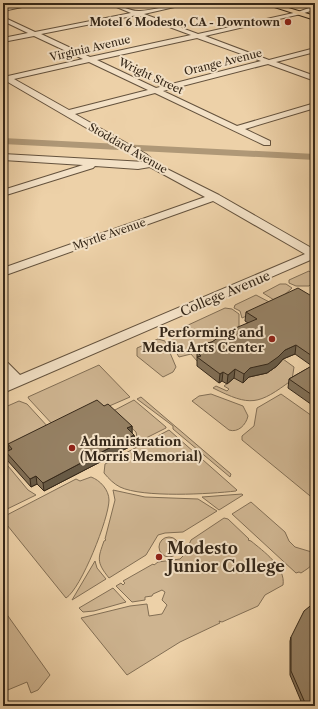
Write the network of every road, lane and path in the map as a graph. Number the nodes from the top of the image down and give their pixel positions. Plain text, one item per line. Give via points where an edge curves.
1 (38, 3) edge
2 (110, 3) edge
3 (189, 3) edge
4 (265, 3) edge
5 (314, 3) edge
6 (3, 9) edge
7 (138, 13) junction
8 (299, 13) junction
9 (315, 18) edge
10 (3, 19) edge
11 (34, 34) junction
12 (198, 35) junction
13 (3, 40) edge
14 (315, 50) edge
15 (89, 60) junction
16 (268, 62) junction
17 (4, 78) edge
18 (315, 79) edge
19 (155, 90) junction
20 (315, 105) edge
21 (67, 113) junction
22 (236, 129) junction
23 (267, 143) dead end
24 (3, 157) edge
25 (98, 164) junction
26 (152, 164) junction
27 (3, 193) edge
28 (215, 197) junction
29 (315, 257) edge
30 (3, 272) edge
31 (3, 366) edge
32 (18, 382) junction
33 (3, 388) edge

1 - 6 street
2 - 7 street
3 - 7 street
4 - 8 main road
5 - 8 street via 312,9
7 - 11 street
7 - 12 street
8 - 9 main road
8 - 12 street, Virginia Avenue
10 - 11 street, Wright Street
11 - 13 street
11 - 15 street, Wright Street
12 - 15 street, Virginia Avenue
12 - 16 street
14 - 16 street, Orange Avenue
15 - 17 street, Virginia Avenue
15 - 19 street, Wright Street
16 - 18 street
16 - 19 street, Orange Avenue
17 - 21 street, Stoddard Avenue
19 - 21 street, Orange Avenue
19 - 22 street, Wright Street
20 - 22 street
21 - 26 street, Stoddard Avenue via 136,152
22 - 23 street, Wright Street
24 - 25 street
25 - 26 street
25 - 27 street
26 - 28 street, Stoddard Avenue
28 - 29 street, Stoddard Avenue
28 - 30 street, Myrtle Avenue
29 - 32 street, College Avenue
31 - 32 street
32 - 33 street, College Avenue

